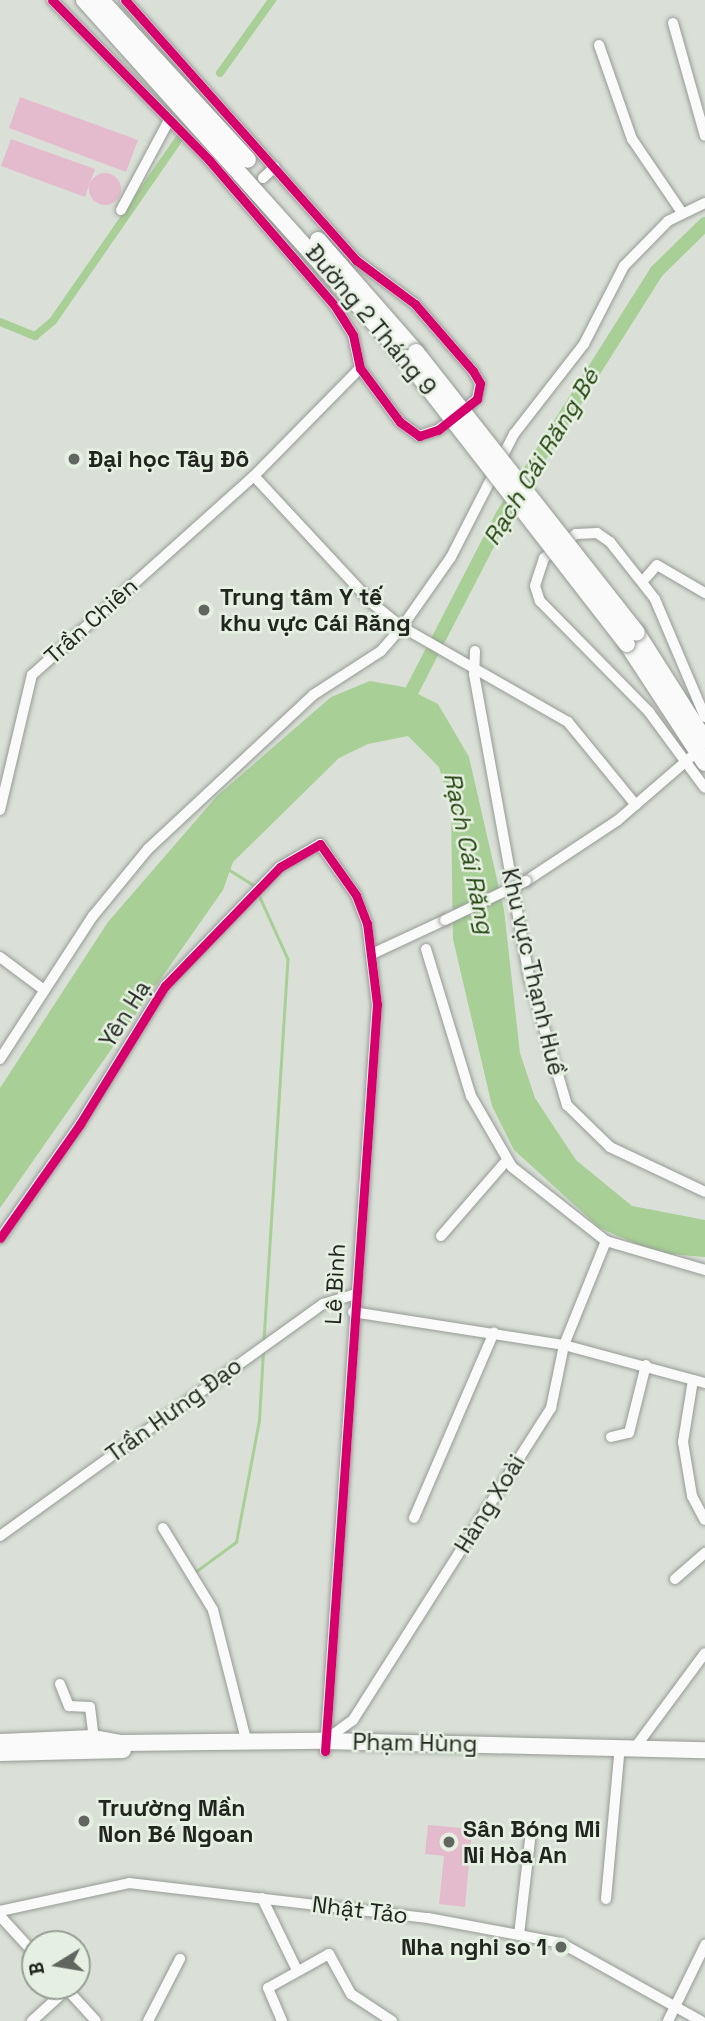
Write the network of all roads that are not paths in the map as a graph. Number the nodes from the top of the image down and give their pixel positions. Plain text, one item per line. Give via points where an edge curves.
1 (52, 0) edge
2 (84, 0) edge
3 (101, 0) edge
4 (125, 0) edge
5 (673, 23) dead end
6 (599, 45) dead end
7 (169, 120) junction
8 (705, 136) edge
9 (269, 173) junction
10 (705, 203) edge
11 (121, 209) dead end
12 (681, 211) junction
13 (305, 240) junction
14 (291, 254) junction
15 (410, 355) junction
16 (360, 368) junction
17 (254, 476) junction
18 (643, 580) junction
19 (705, 593) edge
20 (406, 629) junction
21 (632, 639) junction
22 (475, 651) dead end
23 (471, 667) junction
24 (681, 704) junction
25 (701, 712) edge
26 (700, 748) edge
27 (704, 785) edge
28 (3, 791) edge
29 (636, 805) junction
30 (0, 810) edge
31 (320, 844) joint
32 (426, 949) dead end
33 (374, 953) junction
34 (0, 957) edge
35 (44, 990) junction
36 (0, 1059) edge
37 (507, 1160) junction
38 (705, 1192) edge
39 (441, 1236) dead end
40 (0, 1238) edge
41 (606, 1241) junction
42 (705, 1270) edge
43 (353, 1294) junction
44 (352, 1312) junction
45 (494, 1332) junction
46 (564, 1345) junction
47 (646, 1365) junction
48 (693, 1380) junction
49 (705, 1383) edge
50 (611, 1437) dead end
51 (414, 1518) dead end
52 (705, 1520) edge
53 (163, 1528) dead end
54 (0, 1536) edge
55 (705, 1553) edge
56 (674, 1579) dead end
57 (705, 1654) edge
58 (60, 1684) dead end
59 (0, 1742) edge
60 (247, 1743) junction
61 (95, 1744) junction
62 (325, 1746) junction
63 (705, 1750) edge
64 (626, 1752) junction
65 (0, 1753) edge
66 (705, 1756) edge
67 (531, 1830) dead end
68 (262, 1898) junction
69 (606, 1899) dead end
70 (0, 1914) edge
71 (519, 1935) junction
72 (21, 1938) edge
73 (705, 1945) edge
74 (180, 1959) dead end
75 (297, 1970) junction
76 (53, 2000) edge
77 (77, 2000) edge
78 (673, 2009) junction
79 (387, 2019) edge
80 (32, 2021) edge
81 (96, 2021) edge
82 (148, 2021) edge
83 (282, 2021) edge
84 (667, 2021) edge
85 (701, 2021) edge

1 - 7 street
2 - 13 highway, Đường 2 Tháng 9
3 - 9 highway, Đường 2 Tháng 9
4 - 9 street
5 - 8 street
6 - 12 street via 632,139
7 - 11 street
7 - 14 street
9 - 15 highway, Đường 2 Tháng 9
9 - 16 street via 370,275 426,316 473,371 480,392 439,430 419,436 400,422
10 - 12 street
12 - 20 street via 624,267 584,344 514,434 451,557
13 - 14 street
13 - 15 highway, Đường 2 Tháng 9
14 - 16 street via 354,335
15 - 21 highway, Đường 2 Tháng 9, bridge
16 - 17 street, Trần Chiên
17 - 20 street via 345,577
17 - 28 street, Trần Chiên via 33,675
18 - 19 street via 657,565
18 - 25 street
18 - 26 street via 610,542 587,532 544,558 535,586 551,616 649,712
20 - 23 street
20 - 35 street via 313,695 148,849
21 - 24 highway, Đường 2 Tháng 9
21 - 26 highway, Đường 2 Tháng 9
22 - 23 street, Khu vực Thạnh Huề
23 - 29 street via 568,722
23 - 38 street, Khu vực Thạnh Huề via 529,977 567,1105 610,1147
24 - 25 street
24 - 26 highway, Đường 2 Tháng 9
26 - 27 street
26 - 29 street
28 - 30 street, Trần Chiên
29 - 33 street, bridge via 526,881
31 - 33 street, Lê Bình via 356,895
31 - 40 street, Yên Hạ via 257,891 165,986
32 - 37 street via 471,1096
33 - 43 street, Lê Bình via 377,1004
34 - 35 street
35 - 36 street
37 - 39 street
37 - 41 street via 537,1191
41 - 42 street
41 - 46 street, Hàng Xoài
43 - 44 street, Lê Bình
43 - 54 street, Trần Hưng Đạo via 323,1304
44 - 45 street
44 - 62 street, Lê Bình
45 - 46 street
45 - 51 street
46 - 47 street
46 - 62 street, Hàng Xoài via 551,1408 353,1720
47 - 48 street
47 - 50 street via 629,1433
48 - 49 street
48 - 52 street via 682,1442 692,1496
53 - 60 street via 213,1610
55 - 56 street
57 - 64 street
58 - 61 street via 69,1706 90,1707
59 - 61 highway, Phạm Hùng
60 - 61 highway, Phạm Hùng
60 - 62 highway, Phạm Hùng
61 - 62 highway, Phạm Hùng
61 - 65 highway, Phạm Hùng
62 - 64 highway, Phạm Hùng
63 - 64 highway, Phạm Hùng
64 - 66 highway, Phạm Hùng
64 - 69 street
67 - 71 street
68 - 70 street, Nhật Tảo via 130,1883
68 - 71 street, Nhật Tảo
68 - 75 street
70 - 72 street
71 - 78 street, Nhật Tảo via 579,1951
73 - 78 street
74 - 82 street
75 - 79 street via 329,1954 351,1994
75 - 83 street via 268,1988
76 - 80 street
77 - 81 street
78 - 84 street
78 - 85 street, Nhật Tảo

